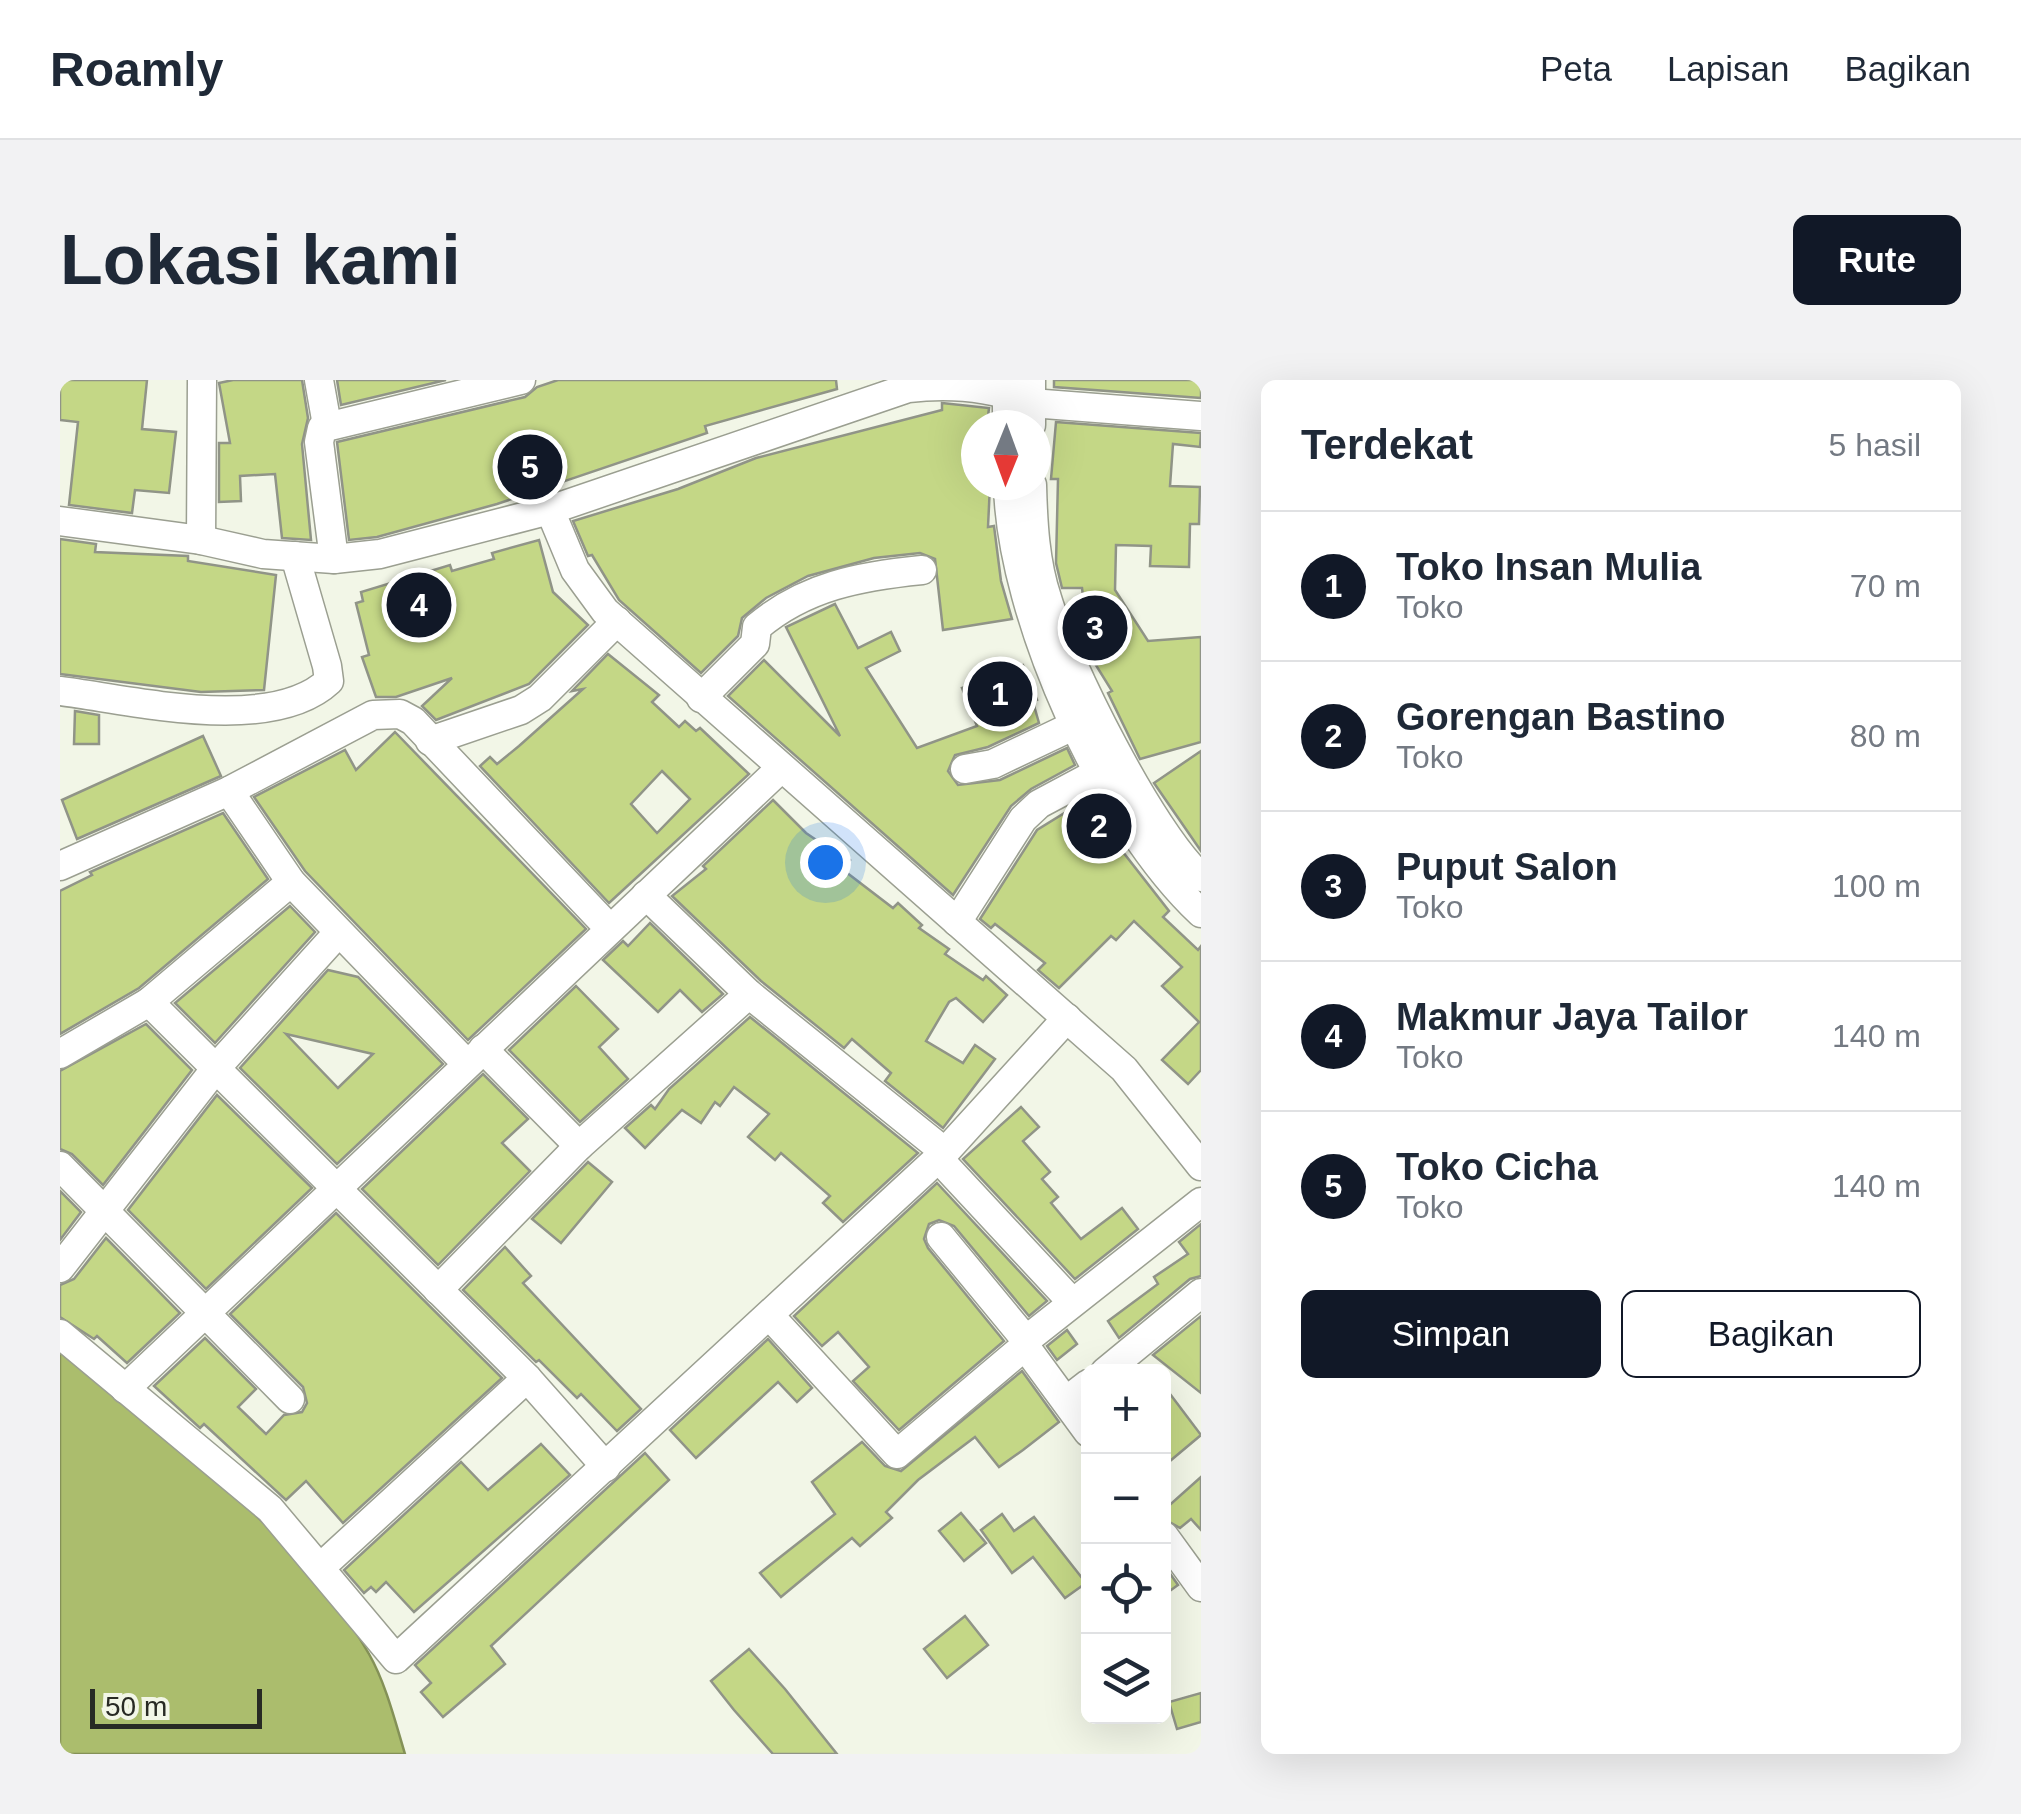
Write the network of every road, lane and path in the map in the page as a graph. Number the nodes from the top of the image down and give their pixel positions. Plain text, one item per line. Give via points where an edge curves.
1 (202, 380) edge
2 (319, 380) edge
3 (521, 380) edge
4 (491, 384) edge
5 (1021, 396) edge
6 (1201, 416) edge
7 (327, 425) junction
8 (1009, 500) edge
9 (1033, 500) edge
10 (550, 510) junction
11 (60, 522) edge
12 (201, 540) junction
13 (294, 556) junction
14 (334, 559) junction
15 (922, 570) dead end
16 (617, 622) junction
17 (60, 691) edge
18 (700, 698) junction
19 (1077, 724) junction
20 (430, 741) junction
21 (781, 768) junction
22 (966, 769) dead end
23 (1101, 771) junction
24 (228, 791) junction
25 (60, 866) edge
26 (1201, 877) edge
27 (291, 882) junction
28 (646, 895) junction
29 (1201, 913) edge
30 (958, 922) junction
31 (610, 929) junction
32 (338, 933) junction
33 (749, 994) junction
34 (149, 1002) junction
35 (1067, 1018) junction
36 (60, 1054) edge
37 (475, 1057) junction
38 (216, 1068) junction
39 (579, 1146) junction
40 (942, 1155) junction
41 (60, 1166) edge
42 (1201, 1166) edge
43 (336, 1188) junction
44 (1201, 1202) edge
45 (106, 1211) junction
46 (941, 1237) dead end
47 (60, 1268) edge
48 (438, 1290) junction
49 (1201, 1293) edge
50 (1072, 1302) junction
51 (206, 1313) junction
52 (770, 1316) junction
53 (60, 1334) edge
54 (1025, 1343) junction
55 (1115, 1364) edge
56 (527, 1378) junction
57 (125, 1389) junction
58 (1077, 1392) edge
59 (290, 1399) dead end
60 (606, 1468) junction
61 (1170, 1544) edge
62 (321, 1567) junction
63 (1200, 1583) edge

1 - 12 street
2 - 7 street
3 - 4 street
4 - 7 street
5 - 6 street
5 - 10 street via 946,383 908,388
7 - 14 street via 319,442
8 - 19 street via 1024,601
9 - 26 street via 1047,600 1082,680 1147,805
10 - 14 street via 380,554
10 - 16 street via 575,570
11 - 12 street
12 - 13 street
13 - 14 street
13 - 17 street via 327,666 329,681 320,690 245,711
15 - 18 street via 867,576 792,602 757,626 754,644
16 - 18 street
16 - 20 street via 540,698
18 - 21 street
19 - 22 street via 993,764
19 - 23 street
20 - 24 street via 400,714 373,715
20 - 31 street
21 - 28 street
21 - 30 street
23 - 29 street via 1134,831
23 - 30 street via 1023,819
24 - 25 street
24 - 27 street
27 - 32 street
27 - 34 street
28 - 31 street
28 - 33 street
30 - 35 street
31 - 37 street
32 - 37 street
32 - 38 street
33 - 39 street
33 - 40 street
34 - 36 street
34 - 38 street
35 - 40 street
35 - 42 street via 1142,1088
37 - 39 street
37 - 43 street
38 - 43 street
38 - 45 street
39 - 48 street
40 - 50 street
40 - 52 street
41 - 45 street
43 - 48 street
43 - 51 street
44 - 50 street
45 - 47 street
45 - 51 street
46 - 54 street
48 - 56 street
49 - 55 street
50 - 54 street
51 - 57 street
51 - 59 street
52 - 54 street via 896,1454
52 - 60 street
53 - 57 street
54 - 58 street
56 - 60 street
56 - 62 street
57 - 62 street via 243,1483
60 - 62 street via 396,1659
61 - 63 street

